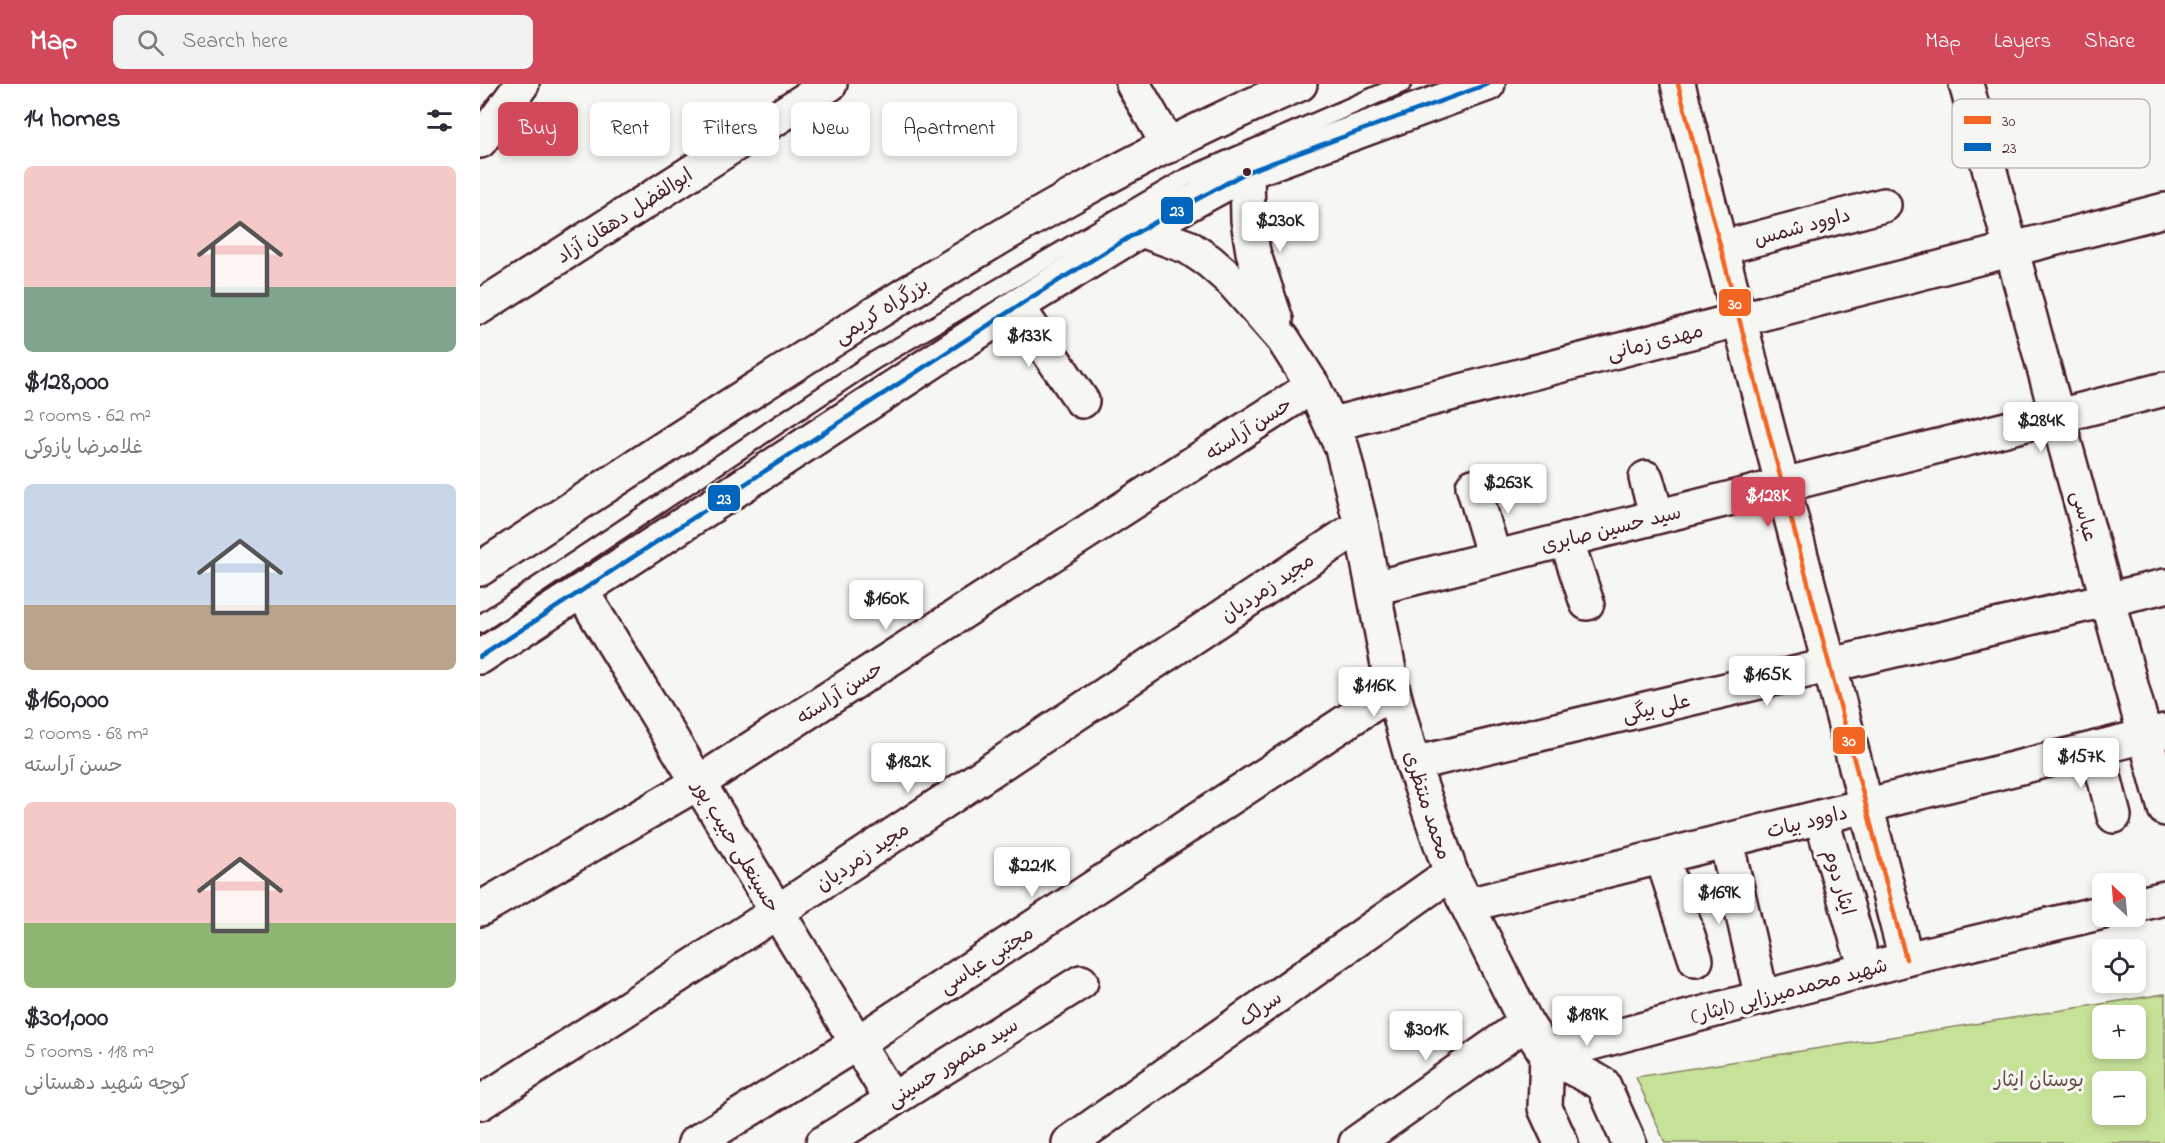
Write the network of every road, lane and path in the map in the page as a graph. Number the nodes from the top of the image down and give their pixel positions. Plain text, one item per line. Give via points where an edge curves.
1 (522, 84) edge
2 (830, 84) edge
3 (1133, 84) edge
4 (1300, 84) edge
5 (1402, 84) edge
6 (1488, 84) edge
7 (1678, 84) edge
8 (1966, 84) edge
9 (1970, 99) edge
10 (480, 141) edge
11 (1169, 146) junction
12 (1989, 168) edge
13 (1247, 172) junction
14 (1884, 205) dead end
15 (2165, 210) edge
16 (1141, 230) junction
17 (1721, 248) junction
18 (2012, 249) junction
19 (1017, 306) junction
20 (480, 307) edge
21 (1739, 320) junction
22 (1283, 339) junction
23 (1313, 386) junction
24 (2165, 389) edge
25 (1082, 401) dead end
26 (2057, 416) junction
27 (1333, 424) junction
28 (1646, 478) dead end
29 (1783, 484) junction
30 (1473, 486) dead end
31 (1658, 516) junction
32 (1361, 525) junction
33 (1566, 539) junction
34 (1494, 557) junction
35 (480, 569) edge
36 (2165, 586) edge
37 (1374, 588) junction
38 (582, 592) junction
39 (2108, 600) junction
40 (1587, 603) dead end
41 (480, 624) edge
42 (480, 657) edge
43 (1830, 665) junction
44 (1393, 691) junction
45 (2155, 734) edge
46 (2097, 748) junction
47 (1413, 764) junction
48 (698, 783) junction
49 (1866, 806) junction
50 (2165, 809) edge
51 (2114, 816) dead end
52 (1821, 817) junction
53 (1726, 841) junction
54 (1662, 857) junction
55 (1451, 873) junction
56 (2165, 898) edge
57 (2146, 903) edge
58 (1468, 905) junction
59 (480, 909) edge
60 (777, 912) junction
61 (2092, 915) edge
62 (1859, 946) dead end
63 (1906, 959) junction
64 (1696, 960) dead end
65 (1081, 982) dead end
66 (1762, 998) junction
67 (1526, 1023) junction
68 (857, 1043) junction
69 (1547, 1055) junction
70 (892, 1100) junction
71 (480, 1102) edge
72 (695, 1143) edge
73 (823, 1143) edge
74 (1070, 1143) edge
75 (1356, 1143) edge
76 (1561, 1143) edge
77 (1629, 1143) edge

1 - 10 main road
2 - 20 main road, ابوالفضل دهقان آزاد
3 - 11 main road
4 - 11 main road, بزرگراه کریمی
5 - 41 lane via 1185,178 872,363
6 - 13 main road
7 - 17 main road
8 - 9 main road, عباسی
11 - 35 main road, بزرگراه کریمی via 999,236 706,420
12 - 18 main road, عباسی
13 - 16 main road
13 - 22 main road, محمد منتظری via 1253,252
14 - 17 main road, داوود شمس
15 - 18 main road, مهدی زمانی
16 - 19 main road
16 - 22 main road, محمد منتظری via 1188,247 1209,261 1248,297
17 - 21 main road
18 - 21 main road, مهدی زمانی
18 - 26 main road, عباسی
19 - 25 main road
19 - 38 main road
21 - 27 main road, مهدی زمانی
21 - 29 main road
22 - 23 main road, محمد منتظری
23 - 27 main road, محمد منتظری
23 - 48 main road, حسن آراسته
24 - 26 main road, سید حسین صابری
26 - 29 main road, سید حسین صابری
26 - 39 main road, عباسی
27 - 32 main road, محمد منتظری
28 - 31 main road
29 - 31 main road, سید حسین صابری
29 - 43 main road
30 - 34 main road
31 - 33 main road, سید حسین صابری
32 - 37 main road, محمد منتظری
32 - 60 main road, مجید زمردیان
33 - 34 main road, سید حسین صابری
33 - 40 main road
34 - 37 main road, سید حسین صابری
36 - 39 main road, علی بیگی
37 - 44 main road, محمد منتظری
38 - 42 main road
38 - 48 main road, حسینعلی حبیب پور
39 - 43 main road, علی بیگی
39 - 45 main road, عباسی
43 - 47 main road, علی بیگی
43 - 49 main road
44 - 47 main road, محمد منتظری
44 - 68 main road, مجتبی عباسی
45 - 46 main road, داوود بیات
45 - 50 main road, عباسی
46 - 49 main road, داوود بیات
46 - 51 main road
47 - 55 main road, محمد منتظری
48 - 59 main road, حسن آراسته
48 - 60 main road, حسینعلی حبیب پور
49 - 52 main road, داوود بیات
49 - 63 main road
52 - 53 main road, داوود بیات
52 - 62 main road, ایثار دوم
53 - 54 main road, داوود بیات
53 - 66 main road
54 - 58 main road, داوود بیات
54 - 64 main road
55 - 58 main road, محمد منتظری
55 - 74 main road, سرلک
56 - 57 main road
58 - 67 main road, محمد منتظری
60 - 68 main road, حسینعلی حبیب پور
60 - 71 main road, مجید زمردیان
61 - 63 main road, شهید محمدمیرزایی (ایثار)
63 - 66 main road, شهید محمدمیرزایی (ایثار)
65 - 70 main road, سید منصور حسینی
66 - 69 main road, شهید محمدمیرزایی (ایثار)
67 - 69 main road, محمد منتظری
67 - 75 main road
68 - 70 main road, حسینعلی حبیب پور
68 - 72 main road, مجتبی عباسی
69 - 76 main road via 1545,1108
69 - 77 main road, محمد منتظری via 1603,1084
70 - 73 main road, سید منصور حسینی

